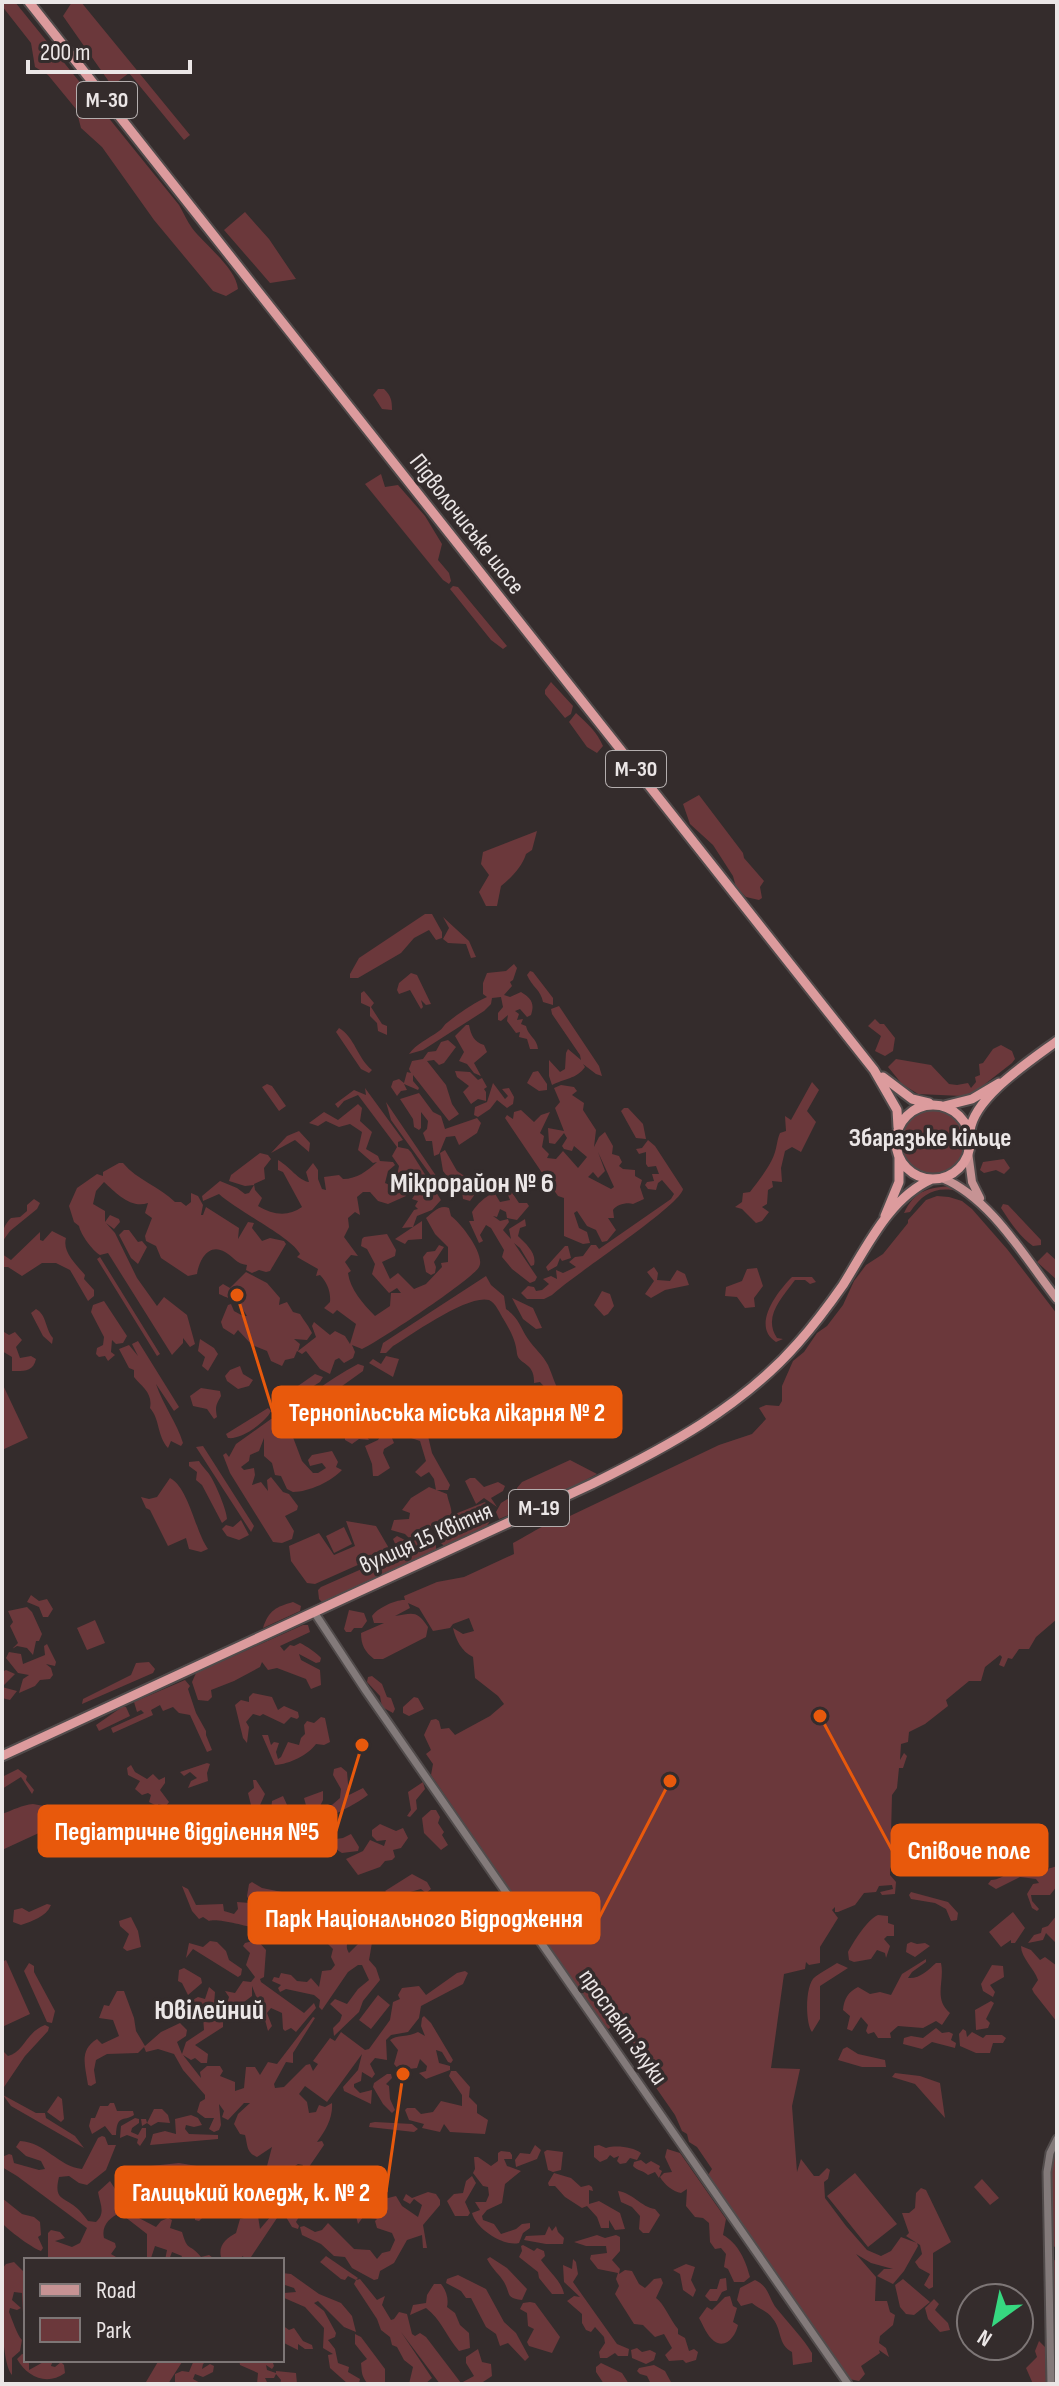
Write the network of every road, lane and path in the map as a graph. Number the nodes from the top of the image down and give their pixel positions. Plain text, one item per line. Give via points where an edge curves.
1 (29, 2) edge
2 (1057, 1041) edge
3 (874, 1070) junction
4 (1015, 1073) junction
5 (933, 1105) junction
6 (944, 1106) junction
7 (898, 1127) junction
8 (970, 1138) junction
9 (968, 1152) junction
10 (898, 1156) junction
11 (937, 1178) junction
12 (984, 1206) junction
13 (882, 1223) junction
14 (1057, 1299) edge
15 (314, 1612) junction
16 (2, 1756) edge
17 (1057, 2139) edge
18 (1053, 2255) edge
19 (848, 2384) edge
20 (1051, 2384) edge

1 - 3 highway, Підволочиське шосе / М-30
2 - 4 highway
3 - 5 highway, Підволочиське шосе / М-30 via 912,1099
3 - 7 highway, Підволочиське шосе / М-30 via 897,1110
4 - 6 highway via 972,1099
4 - 8 highway via 977,1109
5 - 6 highway
5 - 7 highway via 912,1111
6 - 8 highway via 962,1119
7 - 10 highway, М-19
8 - 9 highway
9 - 11 highway, М-19 via 954,1172
9 - 12 main road via 972,1182
10 - 11 highway via 916,1175
10 - 13 highway, вулиця 15 Квітня / М-19 via 899,1182
11 - 12 main road via 965,1188
11 - 13 highway, вулиця 15 Квітня / М-19 via 910,1191
12 - 14 main road
13 - 15 highway, вулиця 15 Квітня / М-19 via 797,1345 723,1411 619,1471
15 - 16 highway, вулиця 15 Квітня / М-19
15 - 19 main road, проспект Злуки
17 - 18 main road via 1047,2172
18 - 20 main road

